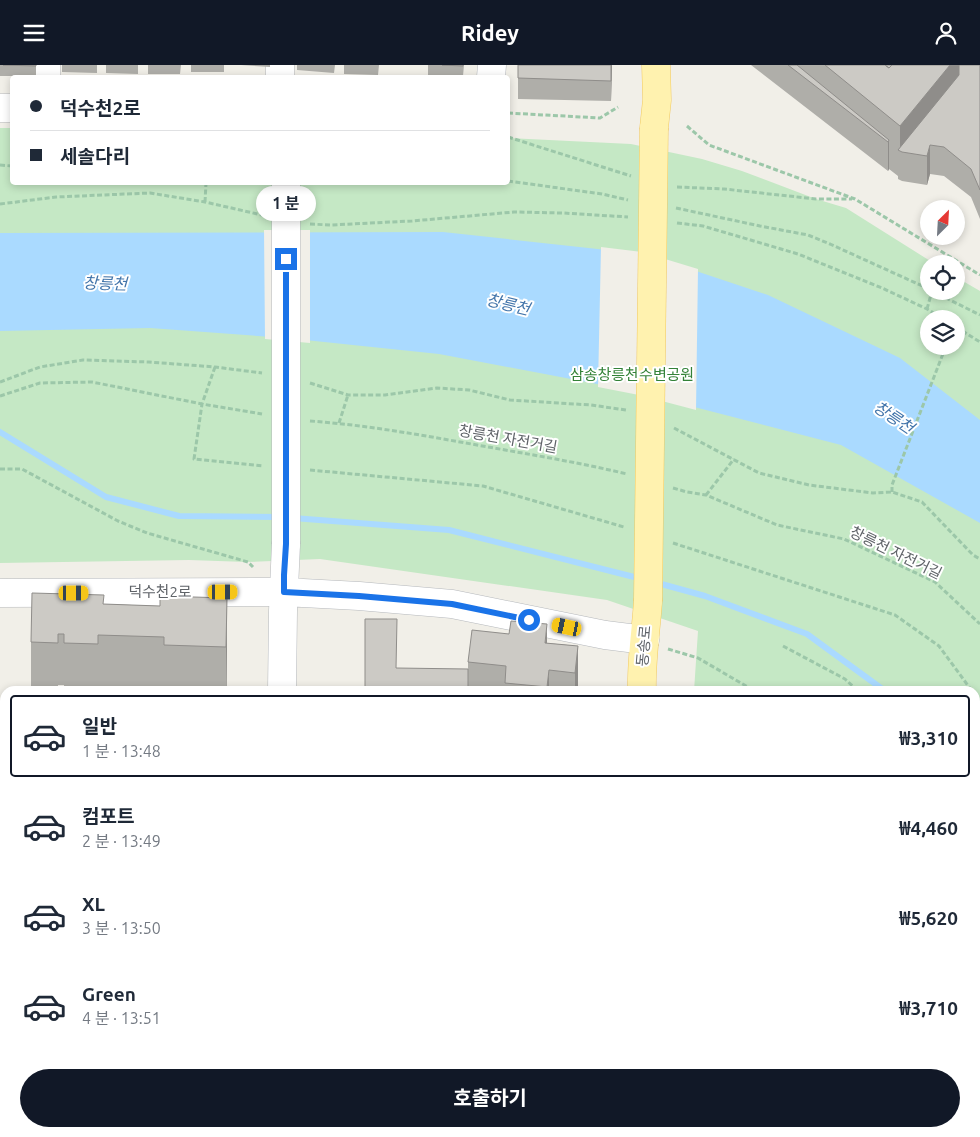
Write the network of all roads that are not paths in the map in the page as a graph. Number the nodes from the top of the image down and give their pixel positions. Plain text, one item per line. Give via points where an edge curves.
1 (656, 65) edge
2 (286, 185) edge
3 (284, 592) junction
4 (0, 593) edge
5 (657, 645) junction
6 (282, 686) edge
7 (642, 686) edge

1 - 5 main road, 동송로, bridge via 648,601
2 - 3 street, bridge
3 - 4 street, 덕수천2로
3 - 5 street, 덕수천2로 via 452,604
3 - 6 street
5 - 7 main road, 동송로 via 641,670

